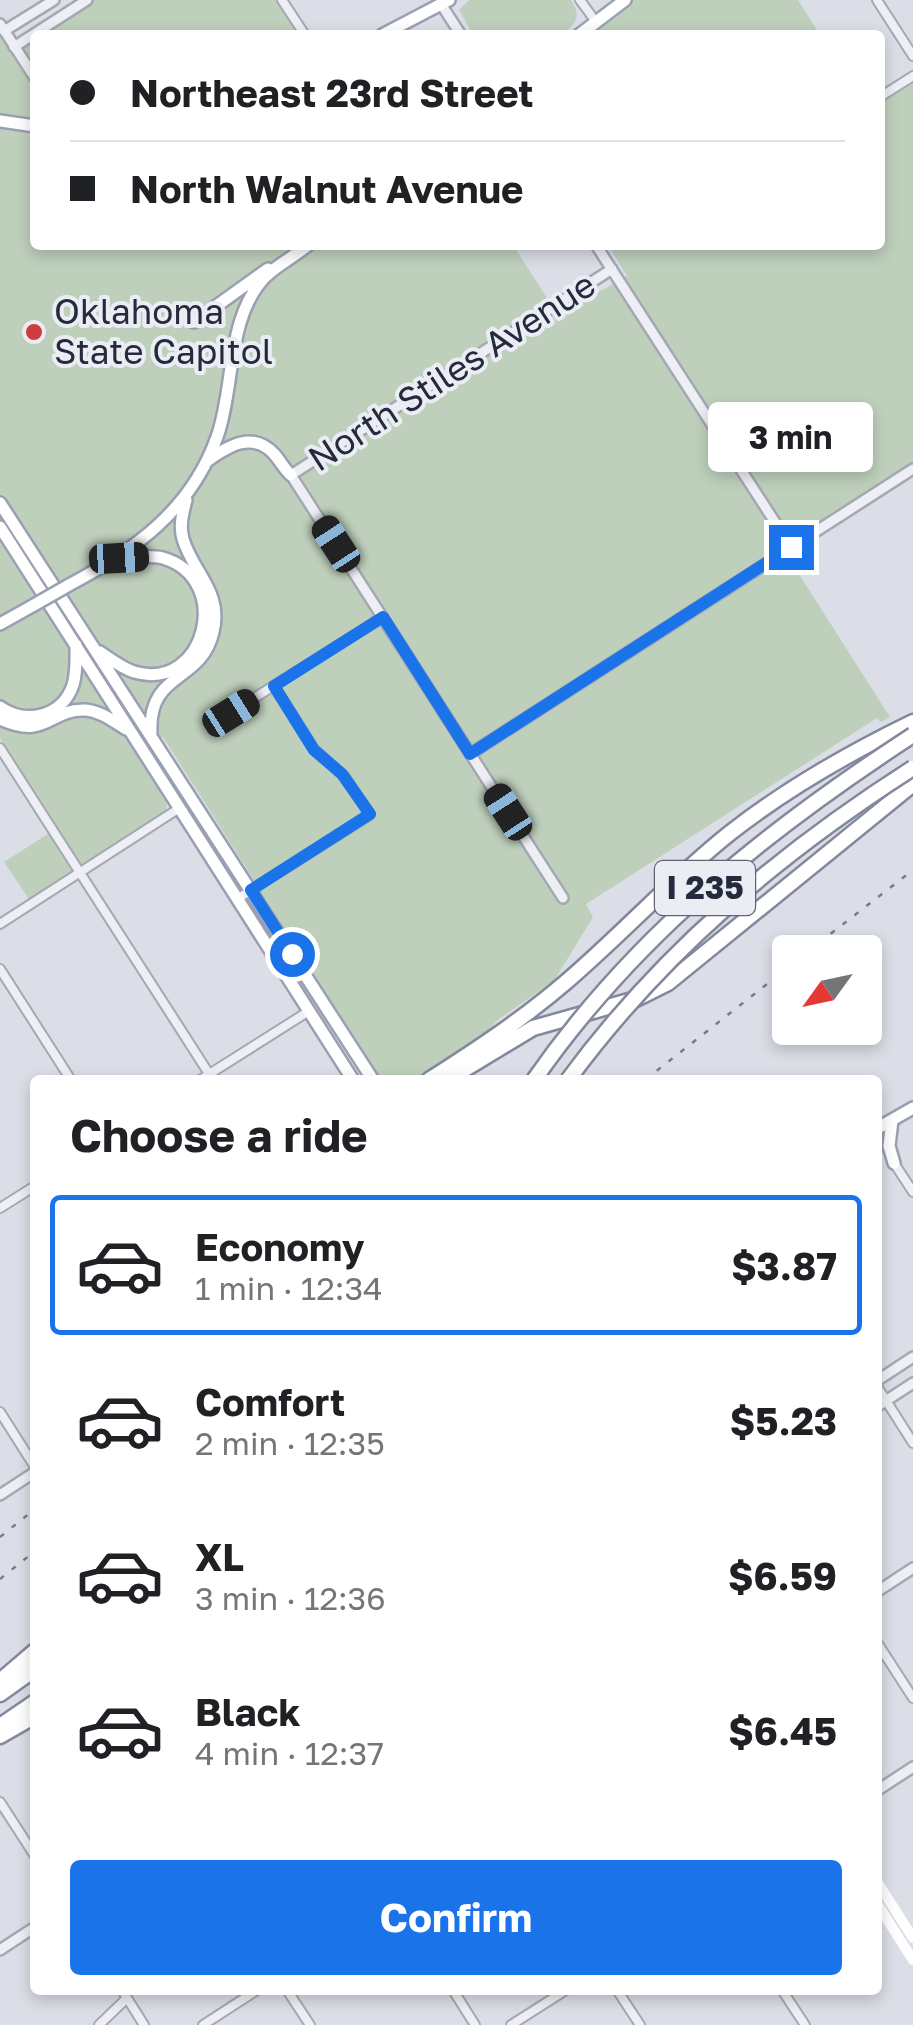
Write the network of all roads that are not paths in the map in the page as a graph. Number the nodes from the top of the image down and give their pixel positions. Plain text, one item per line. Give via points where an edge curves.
1 (54, 0) edge
2 (87, 0) edge
3 (282, 0) edge
4 (580, 0) edge
5 (625, 0) edge
6 (877, 0) edge
7 (443, 2) edge
8 (596, 22) junction
9 (2, 28) edge
10 (40, 30) edge
11 (302, 30) edge
12 (391, 30) edge
13 (458, 30) edge
14 (586, 30) edge
15 (30, 37) edge
16 (14, 47) junction
17 (913, 56) edge
18 (30, 71) edge
19 (913, 76) edge
20 (885, 94) edge
21 (30, 116) edge
22 (0, 122) edge
23 (20, 123) junction
24 (30, 125) edge
25 (300, 250) edge
26 (301, 250) edge
27 (599, 250) edge
28 (612, 269) junction
29 (194, 322) dead end
30 (207, 461) junction
31 (913, 469) edge
32 (291, 474) junction
33 (187, 495) junction
34 (0, 503) edge
35 (0, 527) edge
36 (791, 547) junction
37 (119, 558) junction
38 (383, 617) junction
39 (2, 625) edge
40 (76, 645) junction
41 (93, 648) junction
42 (274, 686) junction
43 (0, 707) edge
44 (0, 719) edge
45 (913, 722) edge
46 (213, 724) dead end
47 (130, 731) junction
48 (913, 736) edge
49 (152, 737) junction
50 (0, 748) edge
51 (470, 754) junction
52 (913, 768) edge
53 (913, 784) edge
54 (178, 809) junction
55 (80, 872) junction
56 (251, 890) junction
57 (563, 898) dead end
58 (237, 899) junction
59 (0, 924) edge
60 (0, 969) edge
61 (308, 1010) junction
62 (68, 1075) edge
63 (205, 1075) edge
64 (211, 1075) edge
65 (350, 1075) edge
66 (370, 1075) edge
67 (435, 1075) edge
68 (455, 1075) edge
69 (538, 1075) edge
70 (572, 1075) edge
71 (913, 1108) edge
72 (892, 1120) junction
73 (882, 1126) edge
74 (894, 1164) joint
75 (30, 1189) edge
76 (0, 1192) edge
77 (913, 1192) edge
78 (4, 1206) edge
79 (913, 1357) edge
80 (882, 1377) edge
81 (913, 1383) edge
82 (882, 1403) edge
83 (0, 1412) edge
84 (913, 1442) edge
85 (30, 1462) edge
86 (30, 1474) edge
87 (0, 1495) edge
88 (913, 1568) edge
89 (882, 1588) edge
90 (882, 1650) edge
91 (30, 1655) edge
92 (30, 1673) edge
93 (0, 1681) edge
94 (0, 1694) edge
95 (913, 1698) edge
96 (30, 1705) edge
97 (30, 1719) edge
98 (0, 1726) edge
99 (0, 1736) edge
100 (913, 1767) edge
101 (882, 1787) edge
102 (0, 1802) edge
103 (30, 1848) edge
104 (882, 1889) edge
105 (882, 1911) edge
106 (30, 1930) edge
107 (913, 1938) edge
108 (0, 1950) edge
109 (913, 1960) edge
110 (123, 1995) edge
111 (125, 1995) edge
112 (249, 1995) edge
113 (289, 1995) edge
114 (455, 1995) edge
115 (558, 1995) edge
116 (620, 1995) edge
117 (785, 1995) edge
118 (98, 2025) edge
119 (144, 2025) edge
120 (202, 2025) edge
121 (310, 2025) edge
122 (475, 2025) edge
123 (511, 2025) edge
124 (640, 2025) edge
125 (805, 2025) edge

1 - 9 street
2 - 10 street
3 - 11 street
4 - 8 street
5 - 8 main road
6 - 17 street
7 - 12 main road
7 - 13 street
8 - 14 main road
9 - 16 street
15 - 16 street
16 - 18 street
19 - 20 street
21 - 23 main road
22 - 23 main road
23 - 24 main road
25 - 29 main road
26 - 30 main road via 266,277 248,302
27 - 28 street
28 - 32 street, North Stiles Avenue
28 - 36 street
30 - 32 main road via 232,444 252,442 270,450
30 - 33 main road
31 - 36 street
32 - 38 street
33 - 37 main road
33 - 49 main road via 182,536 210,588 216,615 197,663 156,697
34 - 41 main road
35 - 40 main road
36 - 51 street
37 - 39 main road, bridge
37 - 41 main road via 164,558 188,573 203,596 205,627 189,658 159,673 132,672
38 - 42 street
38 - 51 street
40 - 43 main road via 75,679 56,708 25,717
40 - 47 main road
41 - 49 main road
42 - 46 street
42 - 56 street via 314,750 342,774 370,814
44 - 47 main road via 35,726 82,710
45 - 67 highway via 759,812 524,1015
47 - 54 main road
48 - 69 highway, I 235, bridge via 776,828 704,889 596,1000
49 - 56 main road
50 - 55 street
51 - 57 street
52 - 70 highway, I 235, bridge via 730,902 643,988
53 - 68 highway, bridge via 684,972 654,991 534,1028
54 - 55 street
54 - 58 main road
55 - 59 street
55 - 63 street
56 - 58 street
56 - 66 main road
58 - 61 main road
60 - 62 street
61 - 64 street
61 - 65 main road
71 - 72 main road
72 - 73 main road
72 - 74 main road
74 - 77 street
75 - 78 street
76 - 78 street
79 - 80 street
81 - 82 street
82 - 84 street
83 - 85 street
86 - 87 street
88 - 89 street
90 - 95 street
91 - 93 highway
92 - 94 highway
96 - 98 highway
97 - 99 highway
100 - 101 street
102 - 103 street
104 - 107 main road
105 - 109 main road
106 - 108 street
110 - 118 street
111 - 119 street
112 - 120 street
113 - 121 street
114 - 122 street
115 - 123 street
116 - 124 street
117 - 125 street

